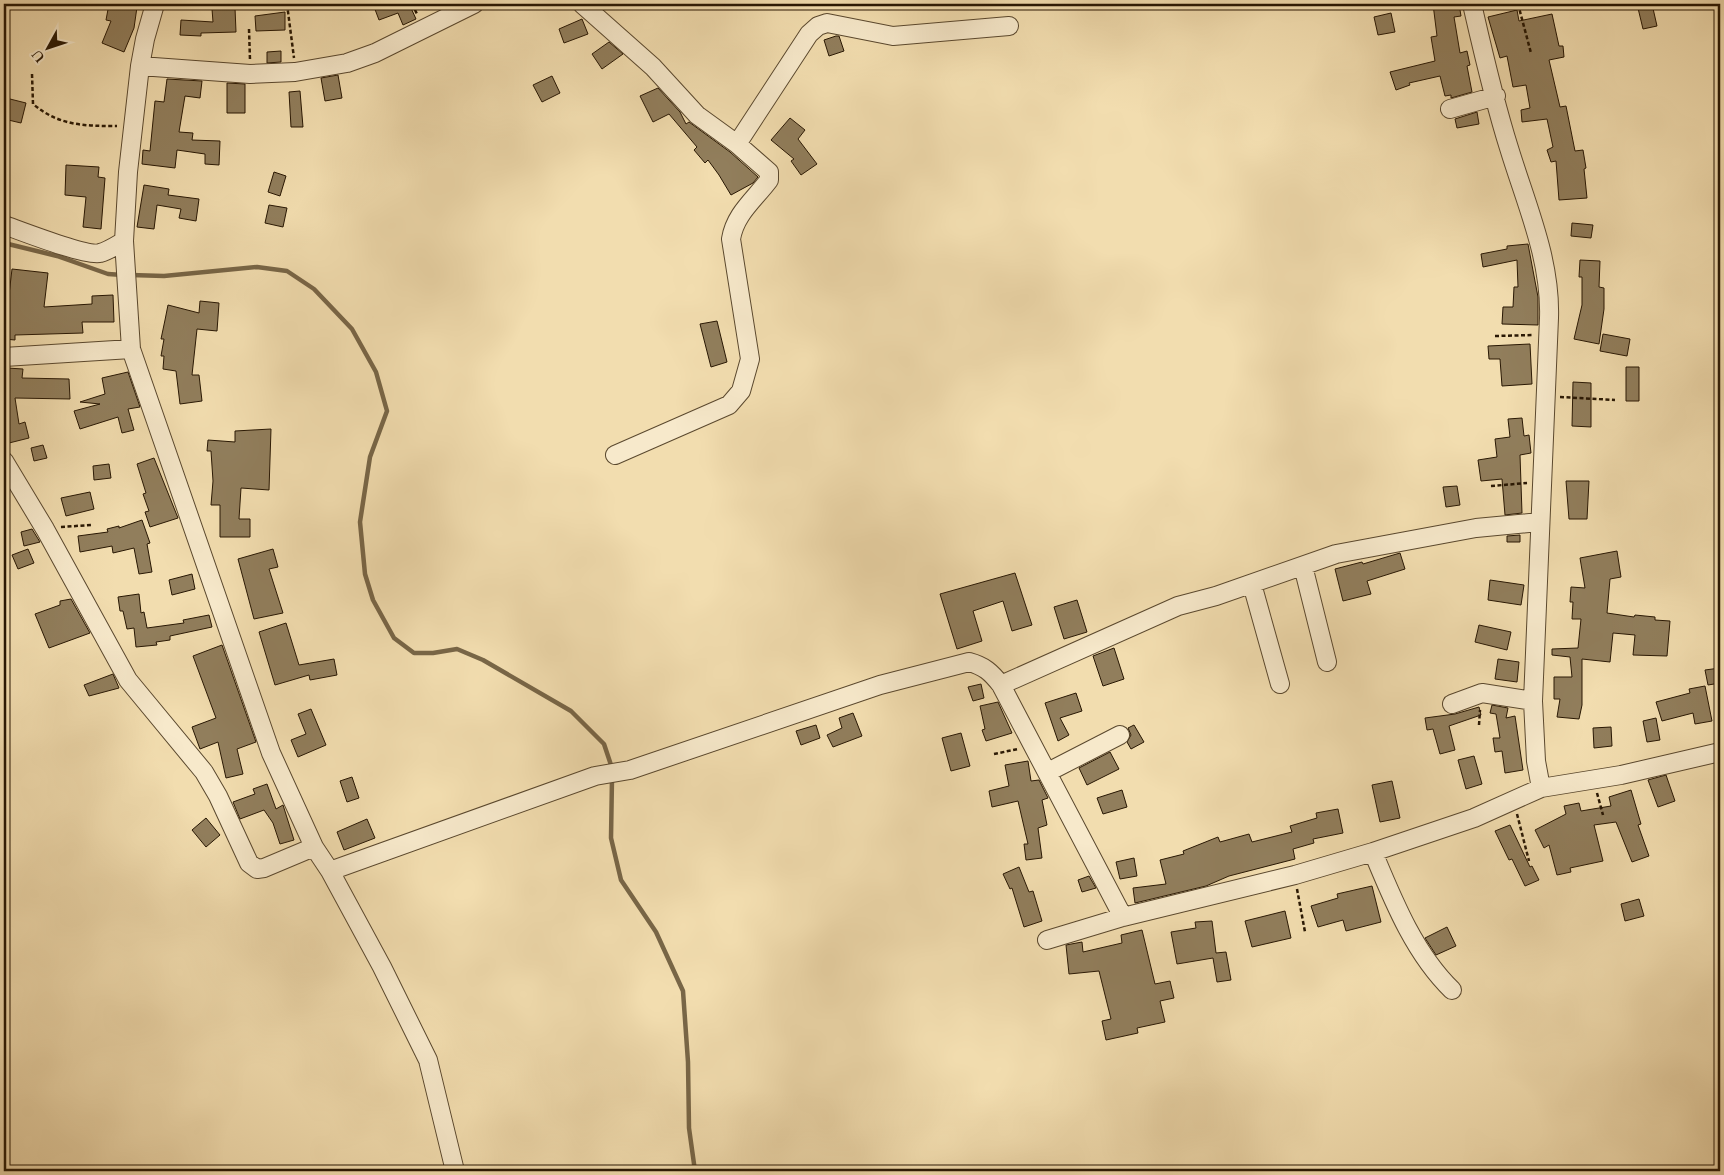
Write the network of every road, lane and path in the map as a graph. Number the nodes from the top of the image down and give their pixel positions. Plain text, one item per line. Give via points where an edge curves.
1 (155, 4) edge
2 (287, 4) edge
3 (474, 4) edge
4 (582, 4) edge
5 (1472, 4) edge
6 (1518, 4) edge
7 (1009, 26) dead end
8 (250, 29) dead end
9 (1531, 53) dead end
10 (140, 66) junction
11 (295, 72) junction
12 (32, 74) dead end
13 (250, 74) junction
14 (1496, 96) junction
15 (1450, 109) dead end
16 (134, 126) junction
17 (737, 144) junction
18 (4, 226) edge
19 (125, 247) junction
20 (1548, 334) junction
21 (1495, 336) dead end
22 (132, 349) junction
23 (4, 357) edge
24 (1546, 396) junction
25 (1615, 400) dead end
26 (615, 455) dead end
27 (4, 461) edge
28 (1541, 482) junction
29 (1491, 486) dead end
30 (1540, 522) junction
31 (91, 525) dead end
32 (45, 529) junction
33 (1303, 566) junction
34 (1252, 584) junction
35 (1327, 662) dead end
36 (1000, 684) junction
37 (1280, 684) dead end
38 (1533, 701) junction
39 (1452, 704) dead end
40 (1120, 735) dead end
41 (1034, 746) junction
42 (1720, 752) edge
43 (994, 754) dead end
44 (1048, 772) junction
45 (1593, 780) junction
46 (1541, 788) junction
47 (1513, 801) junction
48 (1603, 815) dead end
49 (314, 846) junction
50 (1373, 852) junction
51 (1529, 861) dead end
52 (330, 870) junction
53 (1295, 875) junction
54 (1123, 918) junction
55 (1305, 932) dead end
56 (1047, 940) dead end
57 (1452, 990) dead end
58 (455, 1171) edge

1 - 10 street
2 - 11 path
3 - 11 street via 375,53 347,63
4 - 17 street via 653,67 696,115
5 - 14 street
6 - 9 path
7 - 17 street via 893,36 839,24 818,26 809,34
8 - 13 path
10 - 13 street
10 - 16 street
11 - 13 street
12 - 16 path via 33,104 40,110 68,124
14 - 15 street
14 - 20 street via 1544,261 1549,290
16 - 19 street via 128,172
17 - 26 street via 769,172 769,180 733,226 731,239 750,359 741,392 729,405
18 - 19 street via 94,254
19 - 22 street
20 - 21 path
20 - 24 street
22 - 23 street
22 - 49 street via 262,729 284,785
24 - 25 path
24 - 28 street
27 - 32 street
28 - 29 path
28 - 30 street
30 - 33 street via 1476,528 1336,554
30 - 38 street
31 - 32 path
32 - 49 street via 131,685 204,772 249,863 264,868
33 - 34 street
33 - 35 street
34 - 36 street via 1178,606
34 - 37 street
36 - 41 street
36 - 52 street via 982,665 969,662 880,685 630,770 595,776
38 - 39 street via 1482,694
38 - 46 street via 1536,762
40 - 44 street
41 - 43 path
41 - 44 street
42 - 45 street
44 - 54 street
45 - 46 street
45 - 48 path
46 - 47 street
47 - 50 street via 1474,818
47 - 51 path
49 - 52 street
50 - 53 street
50 - 57 street via 1389,890 1425,957
52 - 58 street via 428,1060
53 - 54 street
53 - 55 path
54 - 56 street

